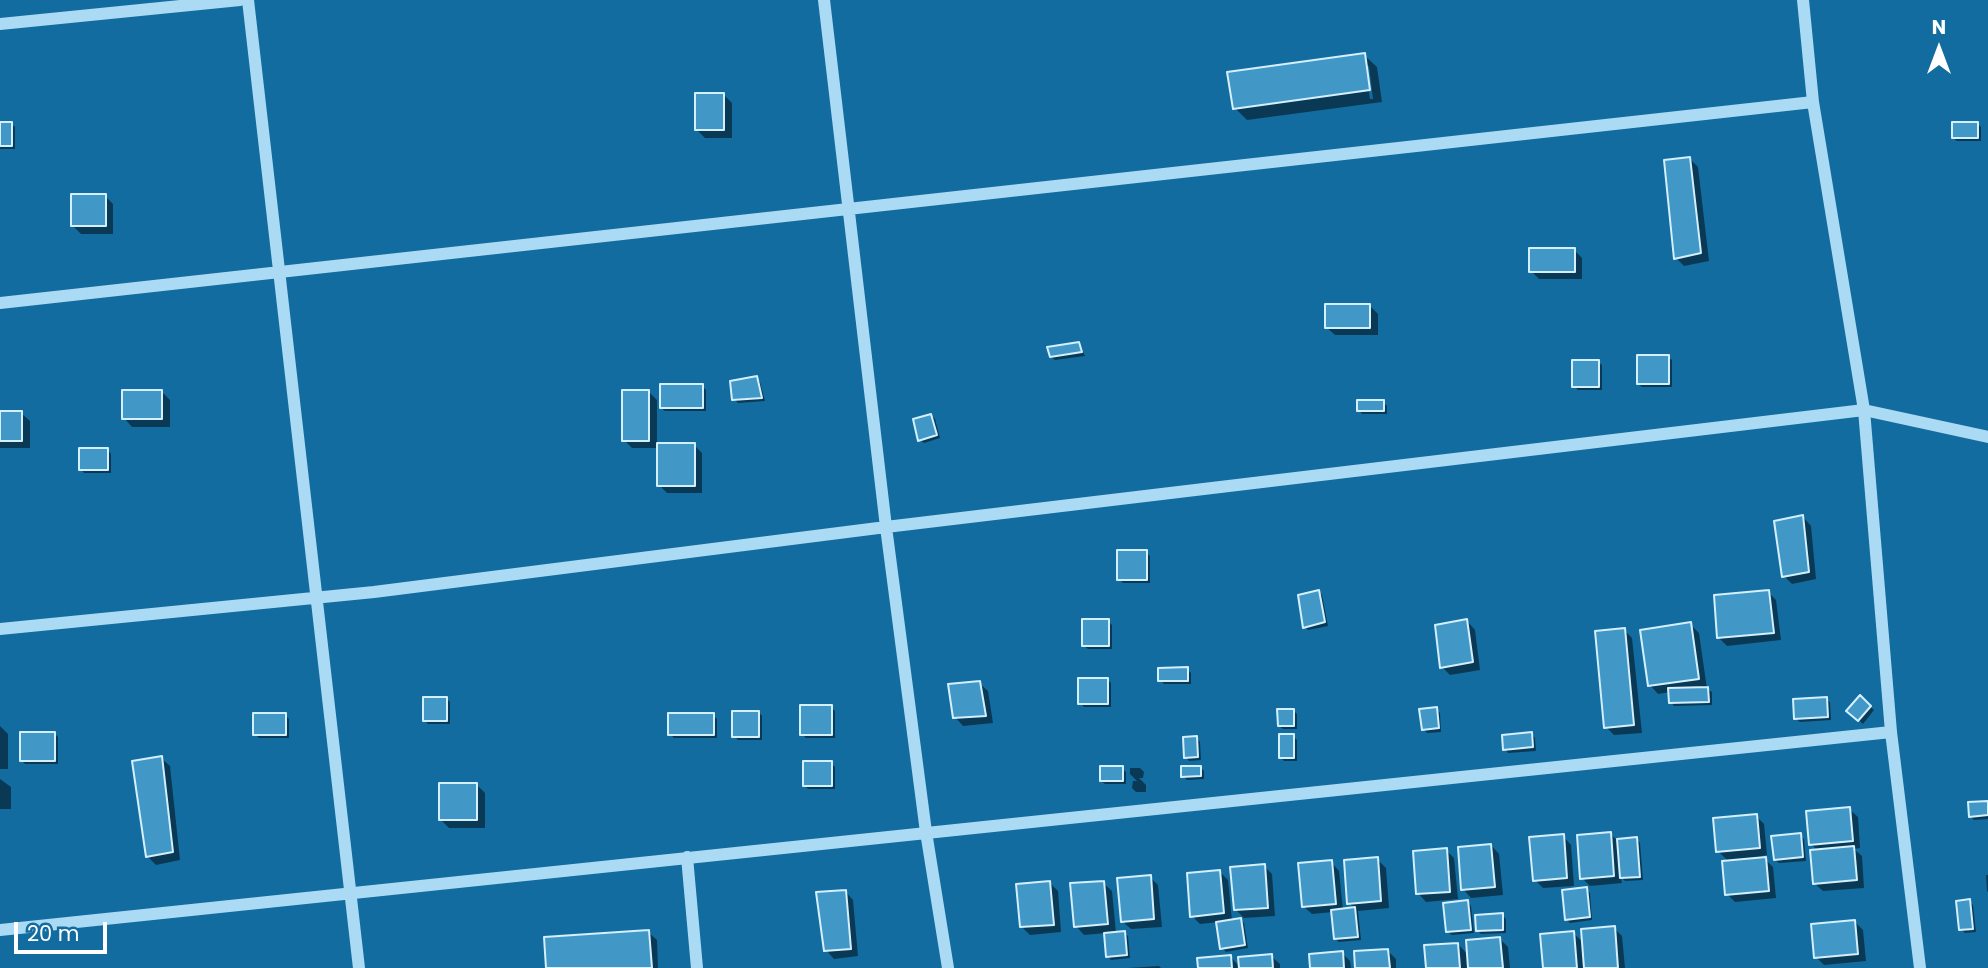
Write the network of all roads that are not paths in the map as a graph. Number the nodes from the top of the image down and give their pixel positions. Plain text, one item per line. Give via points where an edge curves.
1 (240, 0) edge
2 (248, 0) edge
3 (824, 0) edge
4 (1803, 0) edge
5 (0, 24) edge
6 (1813, 102) junction
7 (849, 209) junction
8 (279, 272) junction
9 (0, 303) edge
10 (1864, 410) junction
11 (1988, 437) edge
12 (886, 527) junction
13 (317, 598) junction
14 (0, 629) edge
15 (1891, 732) junction
16 (926, 832) junction
17 (687, 858) junction
18 (351, 893) junction
19 (0, 930) edge
20 (359, 968) edge
21 (697, 968) edge
22 (948, 968) edge
23 (1920, 968) edge

1 - 5 street
2 - 8 street
3 - 7 street
4 - 6 street
6 - 7 street
6 - 10 street
7 - 8 street
7 - 12 street
8 - 9 street
8 - 13 street
10 - 11 street
10 - 12 street
10 - 15 street
12 - 13 street
12 - 16 street
13 - 14 street
13 - 18 street
15 - 16 street
15 - 23 street
16 - 17 street
16 - 22 street
17 - 18 street
17 - 21 street
18 - 19 street
18 - 20 street

